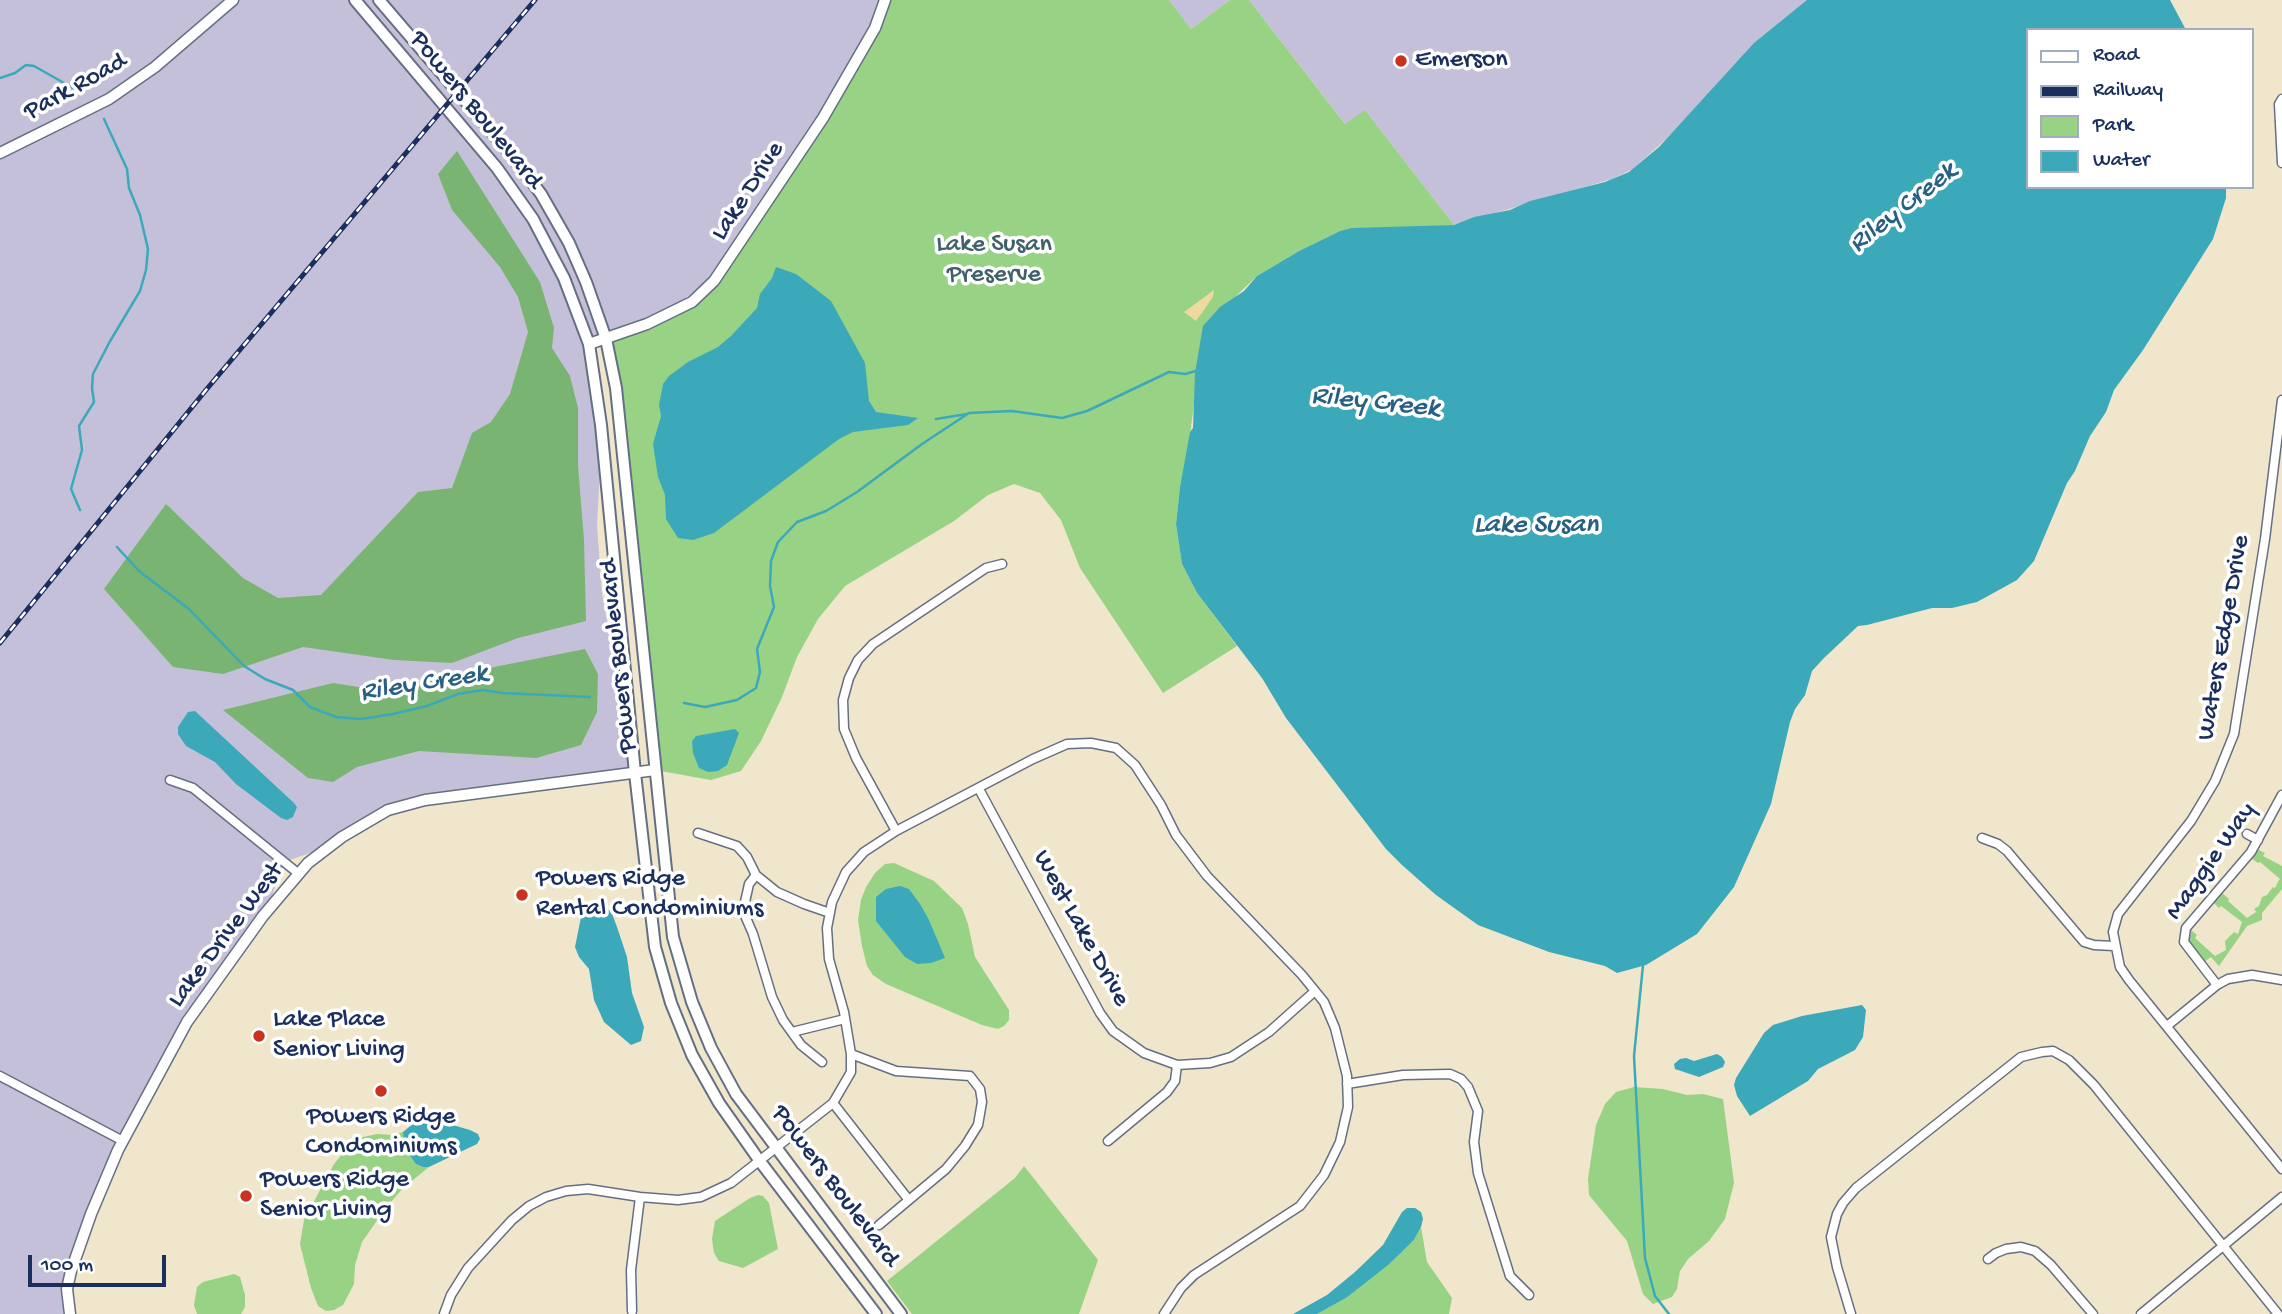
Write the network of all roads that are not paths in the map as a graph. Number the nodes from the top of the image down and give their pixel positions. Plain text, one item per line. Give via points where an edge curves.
1 (233, 0) edge
2 (355, 0) edge
3 (379, 0) edge
4 (885, 0) edge
5 (2282, 99) edge
6 (0, 153) edge
7 (2282, 163) edge
8 (606, 338) junction
9 (589, 345) junction
10 (2282, 400) edge
11 (1002, 564) dead end
12 (655, 770) junction
13 (635, 773) junction
14 (170, 780) dead end
15 (979, 789) junction
16 (2281, 801) edge
17 (896, 831) junction
18 (698, 833) dead end
19 (2247, 834) dead end
20 (1982, 838) dead end
21 (2258, 840) junction
22 (299, 874) junction
23 (756, 875) junction
24 (830, 913) junction
25 (2115, 946) junction
26 (2282, 979) edge
27 (2217, 985) junction
28 (1315, 990) junction
29 (845, 1019) junction
30 (2167, 1026) junction
31 (792, 1032) junction
32 (851, 1054) junction
33 (822, 1062) dead end
34 (1177, 1065) junction
35 (0, 1076) edge
36 (1347, 1083) junction
37 (833, 1103) junction
38 (123, 1140) junction
39 (1108, 1141) dead end
40 (775, 1148) junction
41 (759, 1160) junction
42 (2282, 1169) edge
43 (640, 1197) junction
44 (2282, 1197) edge
45 (908, 1199) junction
46 (878, 1225) dead end
47 (2224, 1247) junction
48 (1988, 1259) dead end
49 (1529, 1295) dead end
50 (632, 1311) dead end
51 (70, 1314) edge
52 (444, 1314) edge
53 (876, 1314) edge
54 (901, 1314) edge
55 (1164, 1314) edge
56 (1851, 1314) edge
57 (2093, 1314) edge
58 (2141, 1314) edge
59 (2278, 1314) edge

1 - 6 street, Park Road via 155,67 109,99
2 - 9 main road, Powers Boulevard via 497,168 533,219 564,278
3 - 8 main road, Powers Boulevard via 541,194 569,243
4 - 8 street, Lake Drive via 875,28 829,108 714,281 692,302
5 - 7 street
8 - 9 street, Lake Drive
8 - 12 main road, Powers Boulevard via 616,388
9 - 13 main road, Powers Boulevard via 602,431
10 - 25 street, Waters Edge Drive via 2234,734 2215,781 2191,821 2118,914
11 - 17 street via 986,568 873,644 849,678 843,700 844,729
12 - 13 street, Lake Drive West
12 - 40 main road, Powers Boulevard via 673,937 692,1002 736,1094
13 - 22 street, Lake Drive West via 425,800 388,810 342,837
13 - 41 main road, Powers Boulevard via 655,947 671,1003 692,1055
14 - 22 street via 193,788
15 - 17 street
15 - 28 street via 1067,744 1116,748 1135,765 1176,835 1207,876
15 - 34 street, West Lake Drive via 1100,1013 1113,1031 1144,1053
16 - 21 street, Maggie Way
17 - 24 street via 864,852 846,872
18 - 23 street via 737,846
19 - 21 street
20 - 25 street via 2007,850 2084,942
21 - 27 street, Maggie Way via 2184,934 2184,943
22 - 38 street, Lake Drive West via 187,1022
23 - 24 street via 777,892
23 - 31 street via 749,884 743,911 772,997
24 - 29 street via 828,959
25 - 30 street, Waters Edge Drive via 2124,974
26 - 27 street via 2252,975
27 - 30 street
28 - 34 street, West Lake Drive via 1269,1032 1231,1057
28 - 36 street via 1335,1028
29 - 31 street
29 - 32 street
30 - 42 street, Waters Edge Drive
31 - 33 street
32 - 37 street via 850,1072
32 - 45 street via 896,1071 970,1076 980,1089 978,1125 965,1146
34 - 39 street via 1172,1087
35 - 38 street
36 - 49 street via 1450,1074 1468,1087 1478,1111 1474,1142 1478,1173 1510,1276
36 - 55 street via 1348,1107 1340,1142 1324,1175 1300,1206 1194,1275
37 - 40 street
37 - 45 street
38 - 51 street, Lake Drive West via 71,1271 67,1289
40 - 41 street
40 - 54 main road, Powers Boulevard
41 - 43 street via 731,1183 701,1197
41 - 53 main road, Powers Boulevard
43 - 50 street via 631,1270
43 - 52 street via 588,1189 566,1191 529,1206 468,1268
44 - 47 street
45 - 46 street
47 - 56 street via 2094,1086 2069,1060 2053,1051 2042,1052 2021,1058 1999,1074 1843,1203 1831,1237
47 - 58 street
47 - 59 street
48 - 57 street via 2006,1249 2035,1251

